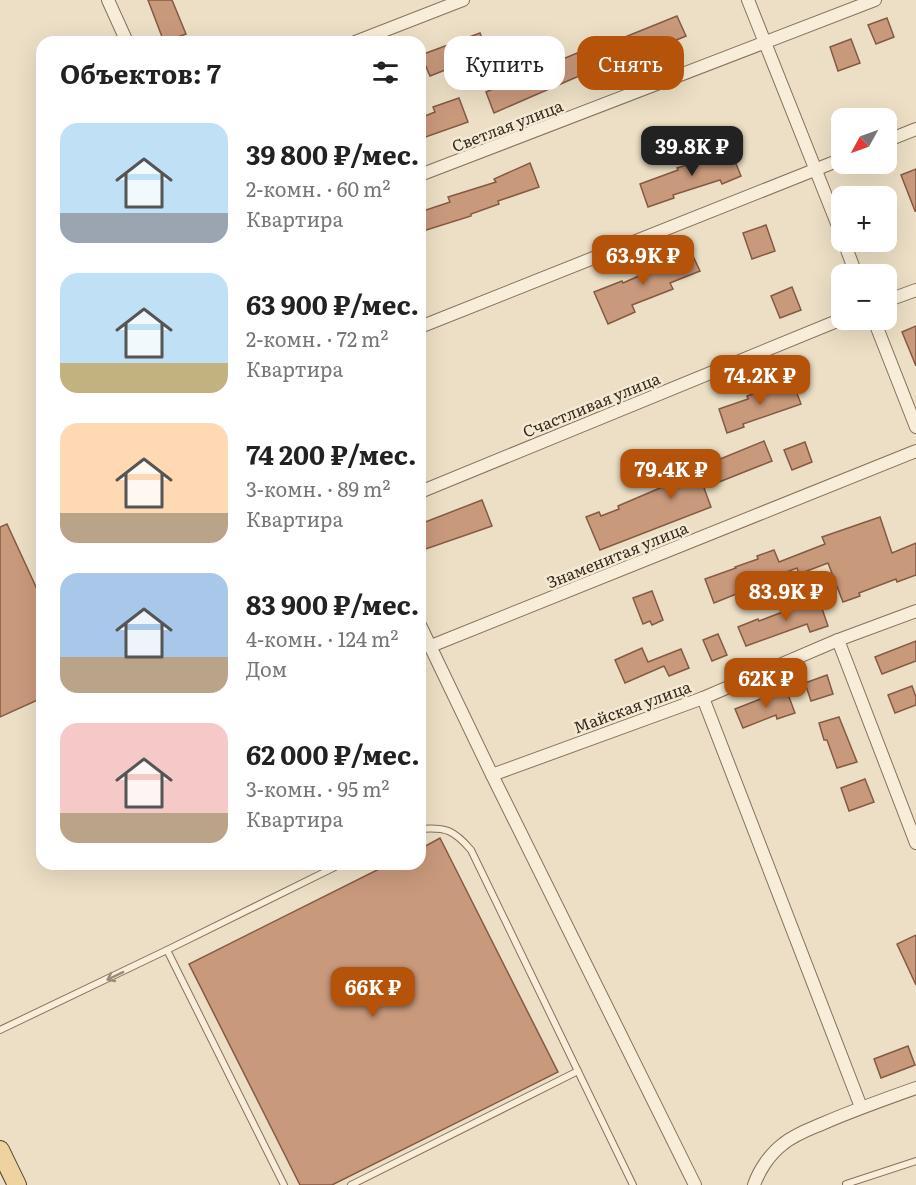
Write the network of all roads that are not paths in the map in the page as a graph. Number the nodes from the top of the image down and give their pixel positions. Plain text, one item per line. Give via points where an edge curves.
1 (108, 0) edge
2 (463, 0) edge
3 (748, 0) edge
4 (875, 0) edge
5 (124, 36) edge
6 (370, 36) edge
7 (766, 44) junction
8 (916, 129) edge
9 (897, 137) edge
10 (831, 163) edge
11 (815, 169) junction
12 (426, 174) edge
13 (831, 209) edge
14 (916, 290) edge
15 (897, 297) edge
16 (831, 324) edge
17 (426, 325) edge
18 (878, 330) edge
19 (916, 427) edge
20 (916, 452) edge
21 (426, 490) edge
22 (916, 611) edge
23 (426, 636) edge
24 (838, 640) junction
25 (431, 646) junction
26 (703, 698) junction
27 (492, 775) junction
28 (426, 829) edge
29 (916, 843) edge
30 (328, 870) edge
31 (168, 950) junction
32 (0, 1030) edge
33 (578, 1071) junction
34 (916, 1088) edge
35 (861, 1107) junction
36 (0, 1150) edge
37 (916, 1161) edge
38 (846, 1184) edge
39 (16, 1185) edge
40 (284, 1185) edge
41 (351, 1185) edge
42 (633, 1185) edge
43 (695, 1185) edge
44 (754, 1185) edge

1 - 5 street
2 - 6 street
3 - 7 street
4 - 7 street, Светлая улица
7 - 11 street
7 - 12 street, Светлая улица
8 - 9 street
10 - 11 street
11 - 13 street
11 - 17 street
14 - 15 street
16 - 21 street, Счастливая улица
18 - 19 street
20 - 25 street, Знаменитая улица
22 - 24 street, Майская улица
23 - 25 street
24 - 26 street, Майская улица
24 - 29 street
25 - 27 street
26 - 27 street, Майская улица
26 - 35 street
27 - 43 street
28 - 33 lane via 441,828 458,835 471,850
30 - 31 lane
31 -> 32 lane
31 - 40 lane
33 - 41 lane
33 - 42 lane
34 - 35 street
35 - 44 street via 782,1144
36 - 39 main road
37 - 38 lane

